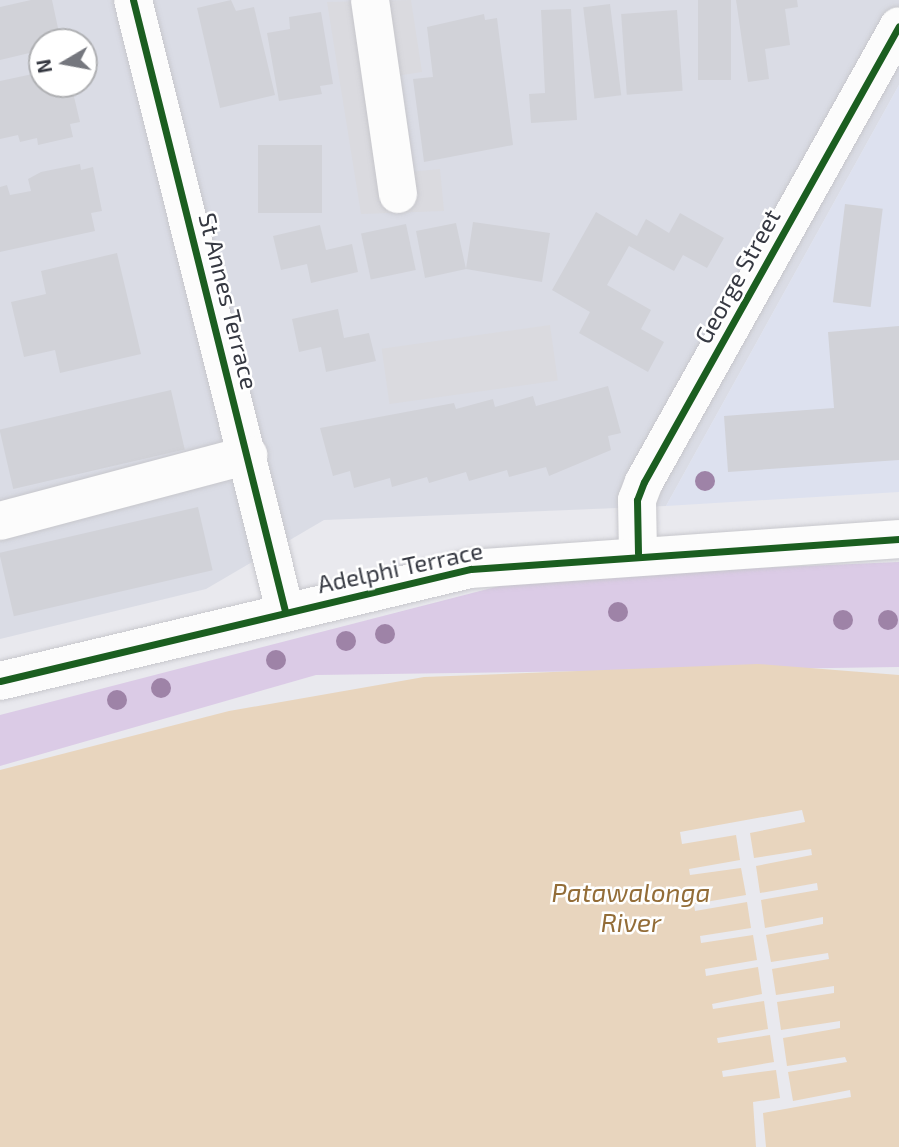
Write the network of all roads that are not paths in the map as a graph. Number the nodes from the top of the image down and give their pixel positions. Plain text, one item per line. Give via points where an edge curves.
1 (133, 0) edge
2 (370, 0) edge
3 (899, 26) edge
4 (398, 194) dead end
5 (248, 455) junction
6 (0, 521) edge
7 (899, 539) edge
8 (638, 553) junction
9 (285, 611) junction
10 (0, 681) edge

1 - 5 street, St Annes Terrace
2 - 4 street
3 - 8 street, George Street via 644,482 636,500
5 - 6 street
5 - 9 street, St Annes Terrace
7 - 8 street, Adelphi Terrace
8 - 9 street, Adelphi Terrace via 471,569
9 - 10 street, Adelphi Terrace

